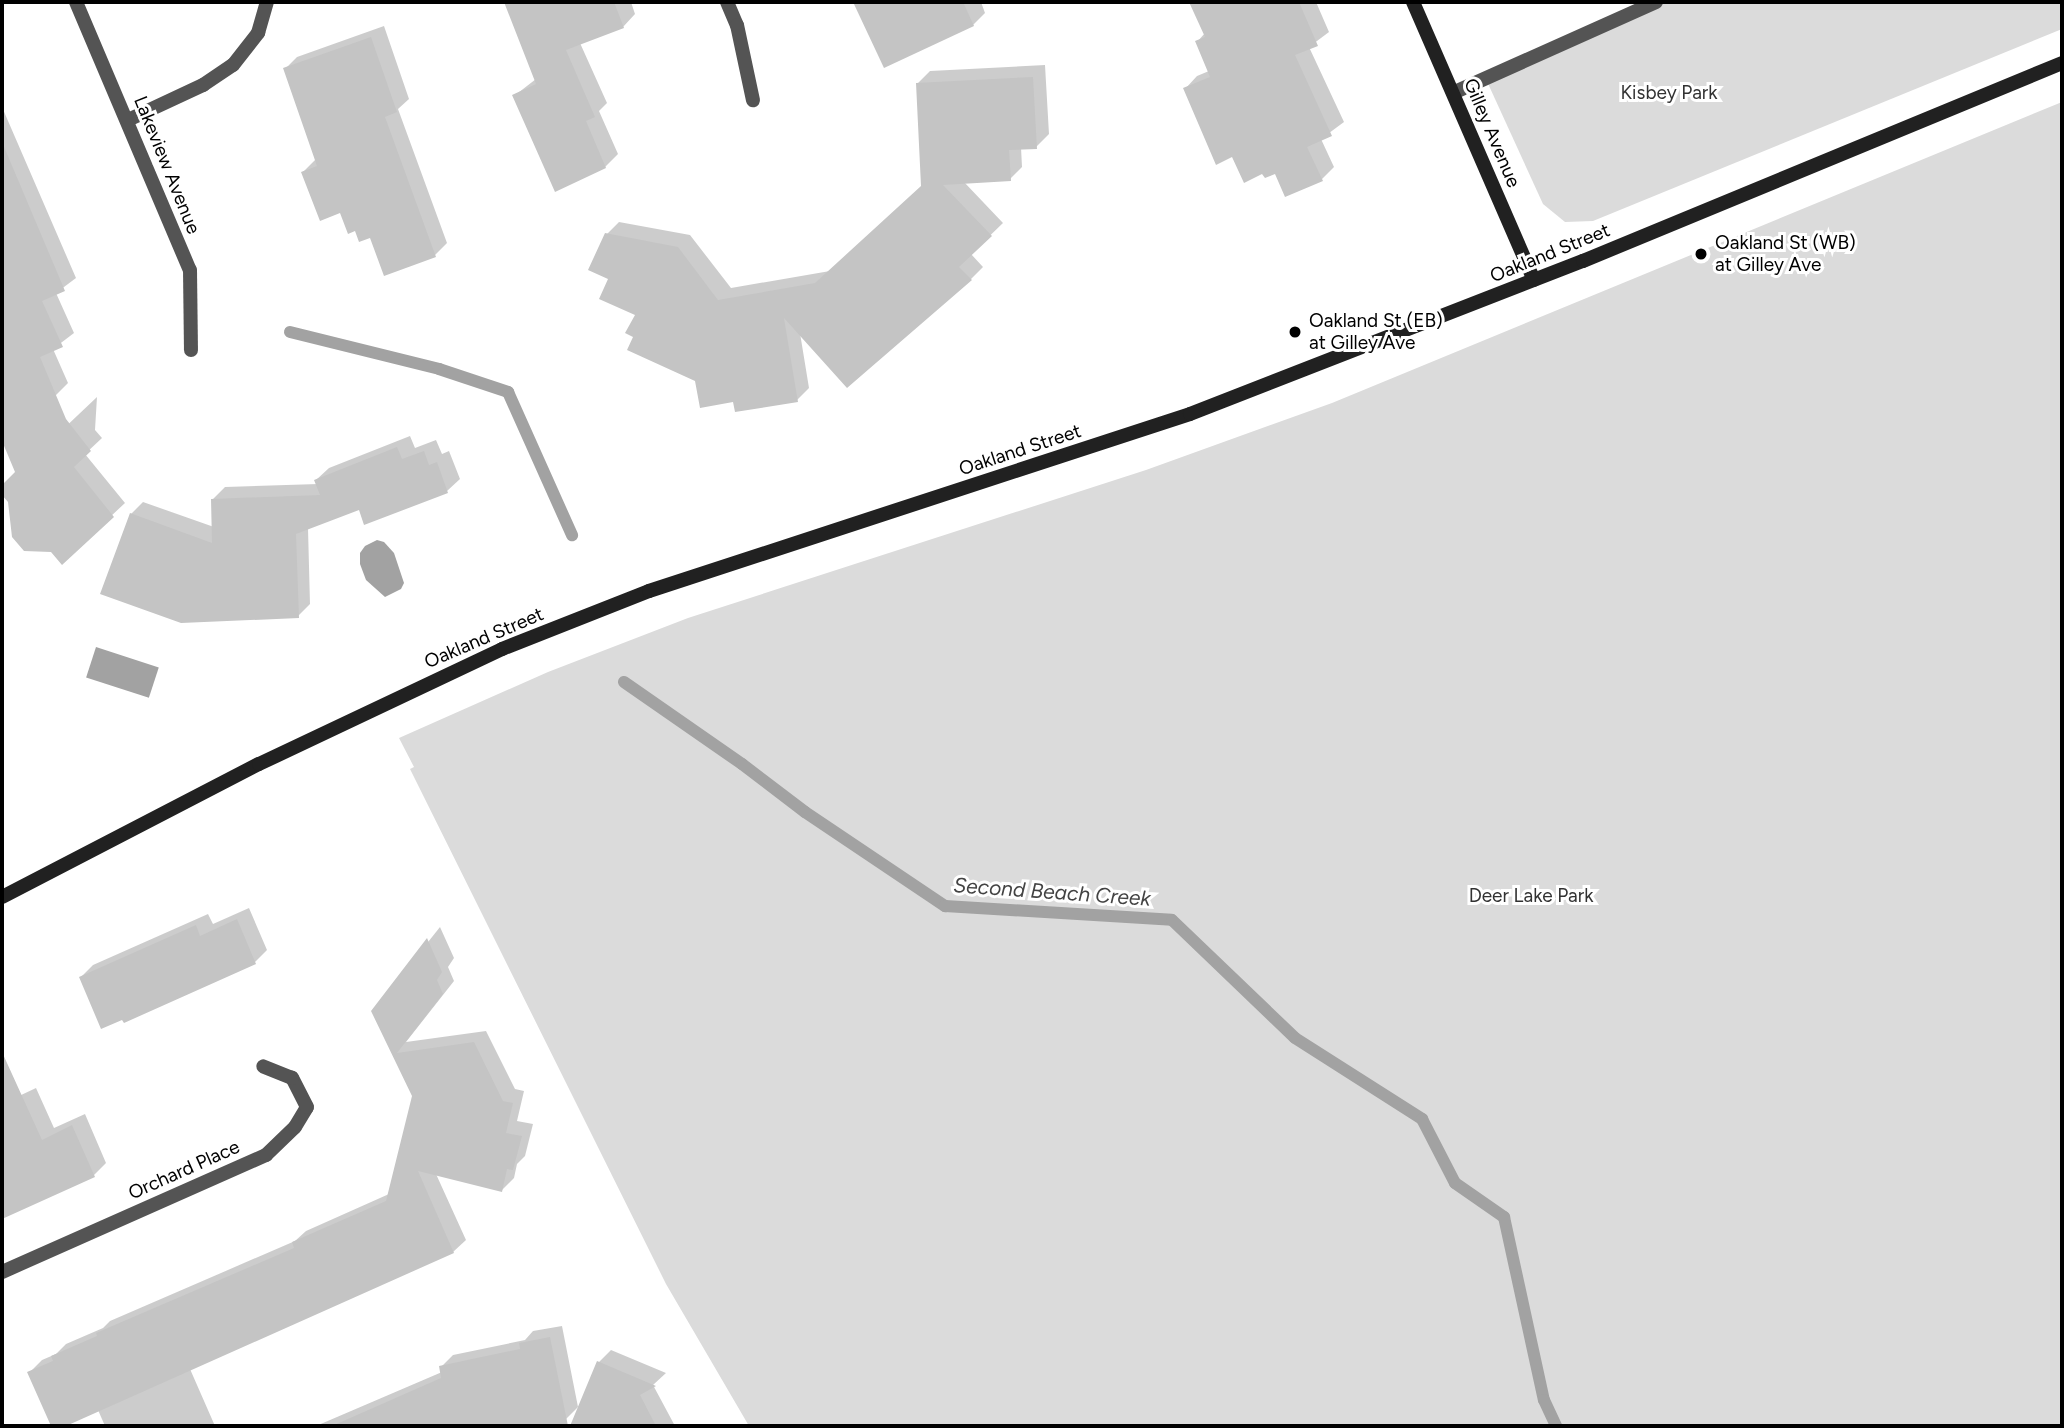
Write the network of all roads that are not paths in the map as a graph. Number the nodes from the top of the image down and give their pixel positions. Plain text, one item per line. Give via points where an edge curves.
1 (76, 2) edge
2 (267, 2) edge
3 (727, 2) edge
4 (1413, 2) edge
5 (1656, 2) edge
6 (2062, 64) edge
7 (1455, 92) junction
8 (753, 100) dead end
9 (128, 120) junction
10 (1534, 280) junction
11 (191, 350) dead end
12 (2, 897) edge
13 (263, 1066) dead end
14 (2, 1272) edge

1 - 9 street, Lakeview Avenue
2 - 9 street via 258,33 233,65 203,85
3 - 8 street via 737,25
4 - 7 street, Gilley Avenue
5 - 7 street
6 - 10 street, Oakland Street
7 - 10 street, Gilley Avenue
9 - 11 street, Lakeview Avenue via 190,270
10 - 12 street, Oakland Street via 1190,414 649,591 502,649 259,764
13 - 14 street, Orchard Place via 292,1078 306,1108 295,1127 266,1155

